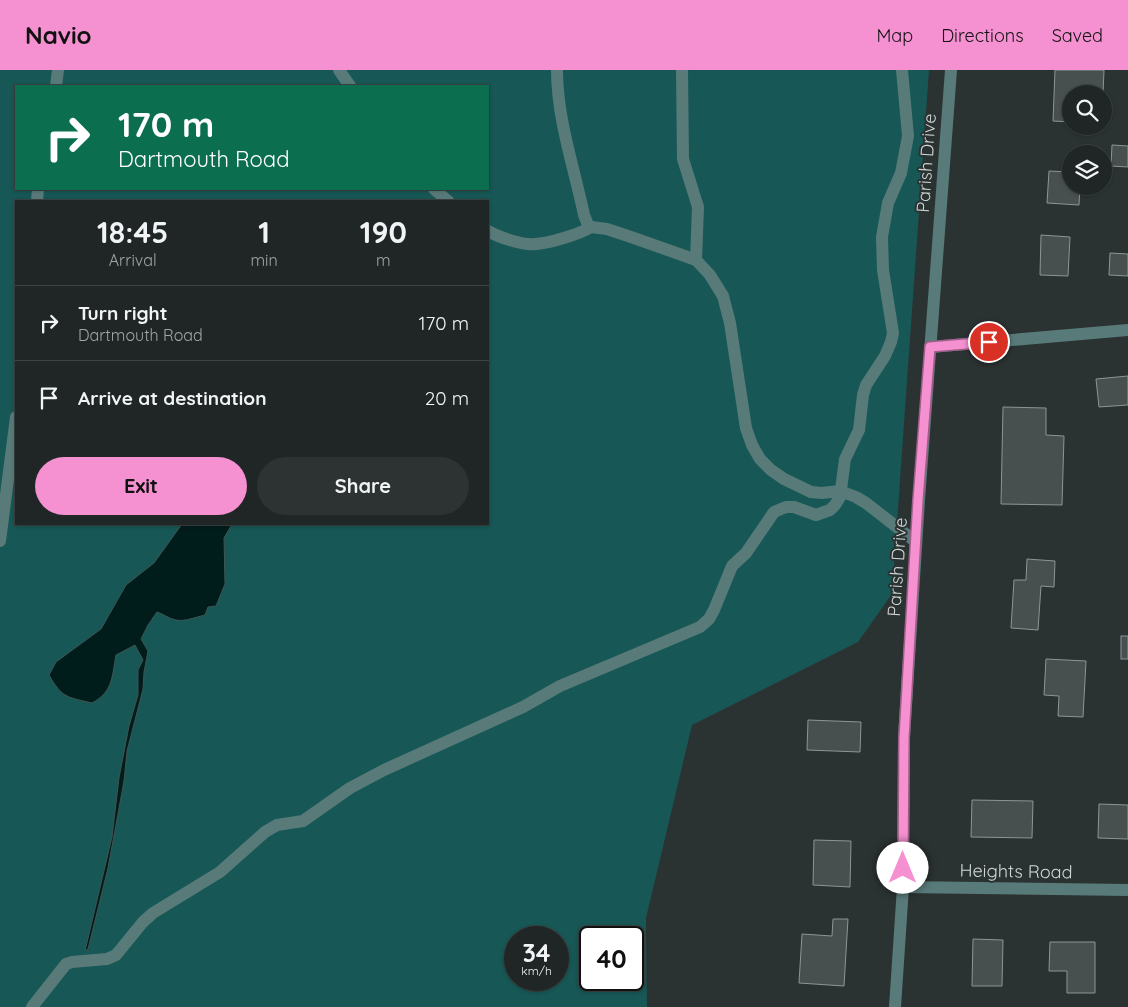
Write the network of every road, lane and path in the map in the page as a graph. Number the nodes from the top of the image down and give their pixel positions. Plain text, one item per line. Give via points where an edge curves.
1 (58, 70) edge
2 (339, 70) edge
3 (557, 70) edge
4 (682, 70) edge
5 (902, 70) edge
6 (950, 70) edge
7 (56, 85) edge
8 (349, 85) edge
9 (435, 190) edge
10 (447, 200) edge
11 (591, 227) junction
12 (489, 232) edge
13 (696, 260) junction
14 (1128, 330) edge
15 (930, 347) junction
16 (15, 425) edge
17 (840, 491) junction
18 (0, 541) edge
19 (916, 542) junction
20 (903, 887) junction
21 (1128, 890) edge
22 (32, 1007) edge
23 (895, 1007) edge

1 - 7 street
2 - 8 street
3 - 11 street via 563,127 584,215
4 - 13 street via 683,159 698,207
5 - 17 street via 908,136 901,173 888,203 882,237 882,270 893,333 888,350 866,385 859,430 845,459
6 - 15 street, Parish Drive
9 - 10 street
11 - 12 street via 534,245
11 - 13 street via 607,229
13 - 17 street via 710,275 722,296 735,348 746,428 760,459 784,479 812,492
14 - 15 street
15 - 19 street, Parish Drive
16 - 18 street
17 - 19 street via 866,503
17 - 22 street via 835,505 822,514 816,515 794,506 774,512 752,545 732,566 714,610 700,627 560,686 523,707 384,770 350,788 304,821 277,825 220,872 153,913 116,955 107,960 66,964
19 - 20 street, Parish Drive via 904,738
20 - 21 street, Heights Road
20 - 23 street, Parish Drive

